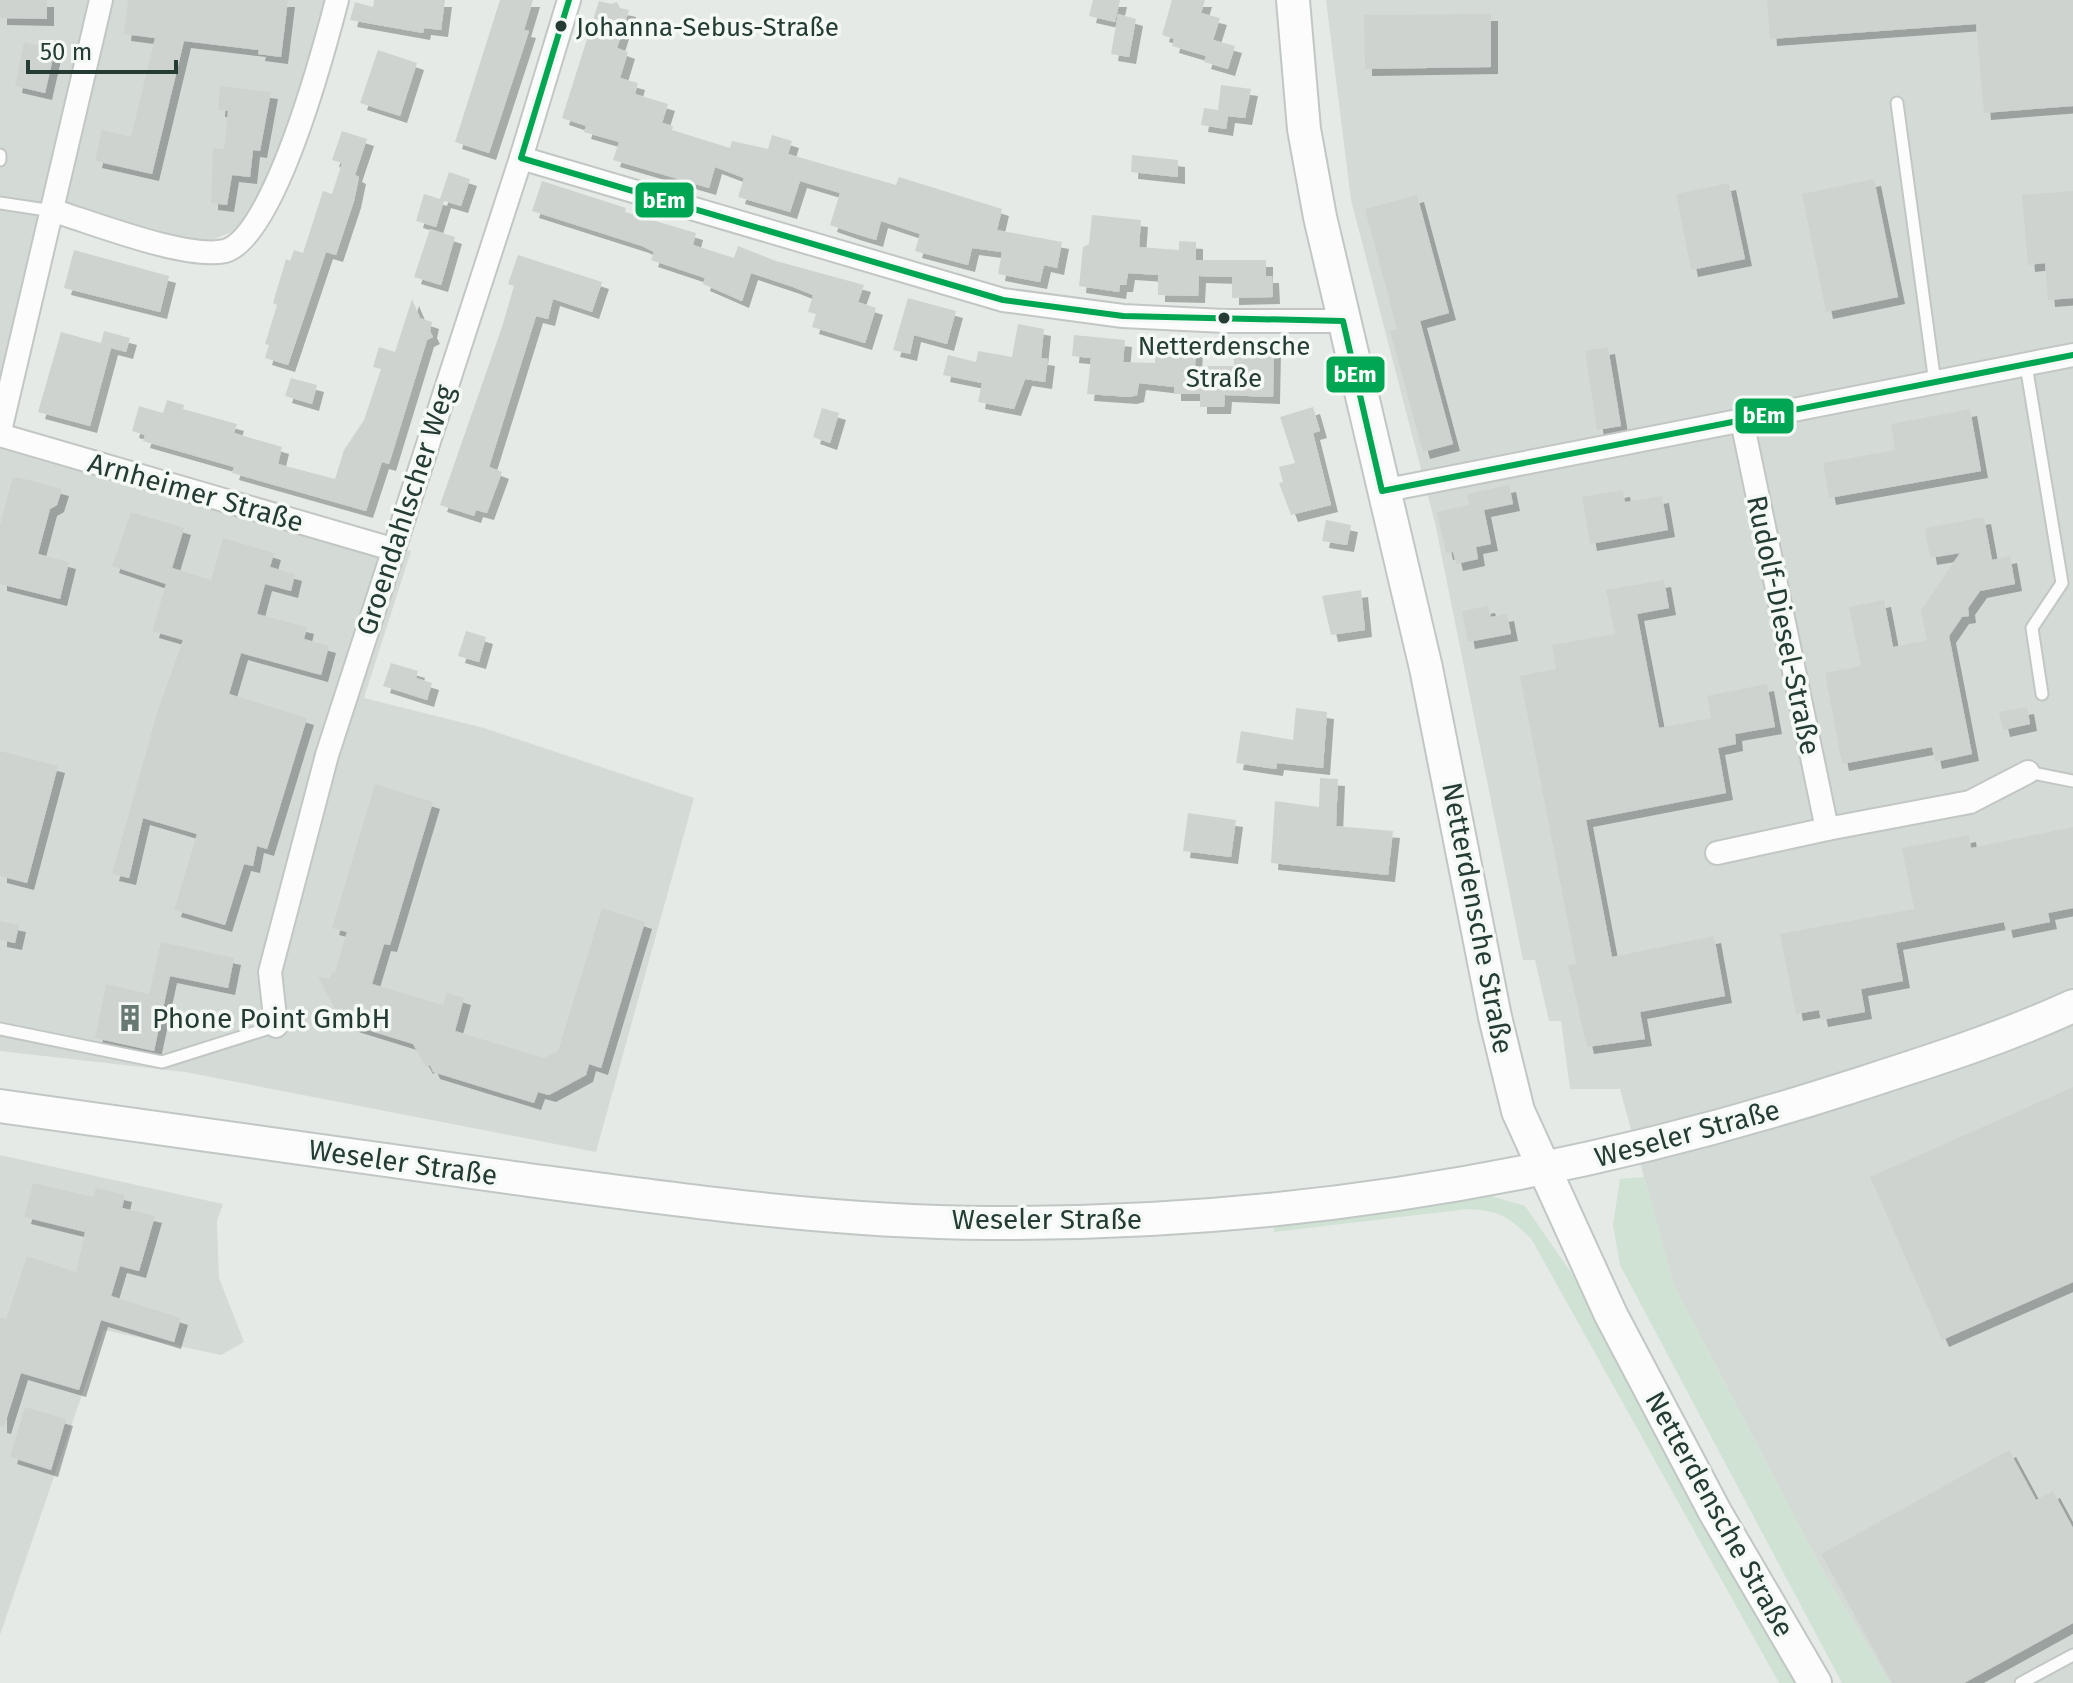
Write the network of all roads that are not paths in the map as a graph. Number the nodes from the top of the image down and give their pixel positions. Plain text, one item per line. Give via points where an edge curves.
1 (101, 0) edge
2 (337, 0) edge
3 (569, 0) edge
4 (1293, 0) edge
5 (1897, 103) dead end
6 (521, 158) junction
7 (0, 203) edge
8 (54, 211) junction
9 (1343, 321) junction
10 (2073, 355) edge
11 (2026, 365) junction
12 (1935, 383) junction
13 (1742, 421) junction
14 (0, 433) edge
15 (1382, 491) junction
16 (392, 549) junction
17 (2042, 694) dead end
18 (2028, 772) joint
19 (2073, 781) edge
20 (1827, 829) junction
21 (1717, 853) dead end
22 (2073, 1006) edge
23 (276, 1026) joint
24 (0, 1029) edge
25 (0, 1106) edge
26 (1541, 1168) junction
27 (2073, 1655) edge
28 (1815, 1683) edge
29 (2021, 1683) edge

1 - 8 street
2 - 8 street via 269,202 241,245 210,253 177,248
3 - 6 street, Groendahlscher Weg
4 - 9 main road, Netterdensche Straße via 1304,129
5 - 12 lane
6 - 9 street via 1003,300 1123,316
6 - 16 street, Groendahlscher Weg
7 - 8 lane
8 - 14 street
9 - 15 main road, Netterdensche Straße
10 - 11 street
11 - 12 street
11 - 17 lane via 2062,583 2032,628
12 - 13 street
13 - 15 street
13 - 20 street, Rudolf-Diesel-Straße
14 - 16 street, Arnheimer Straße
15 - 26 main road, Netterdensche Straße via 1426,668 1495,1017 1518,1111
16 - 23 street, Groendahlscher Weg via 327,755 270,972
18 - 19 lane
18 - 20 street via 1970,802
20 - 21 street
22 - 26 main road, Weseler Straße via 2027,1027 1745,1121
23 - 24 lane via 162,1062
25 - 26 main road, Weseler Straße via 770,1210 987,1223 1162,1219 1321,1206
26 - 28 main road, Netterdensche Straße via 1708,1498
27 - 29 lane

